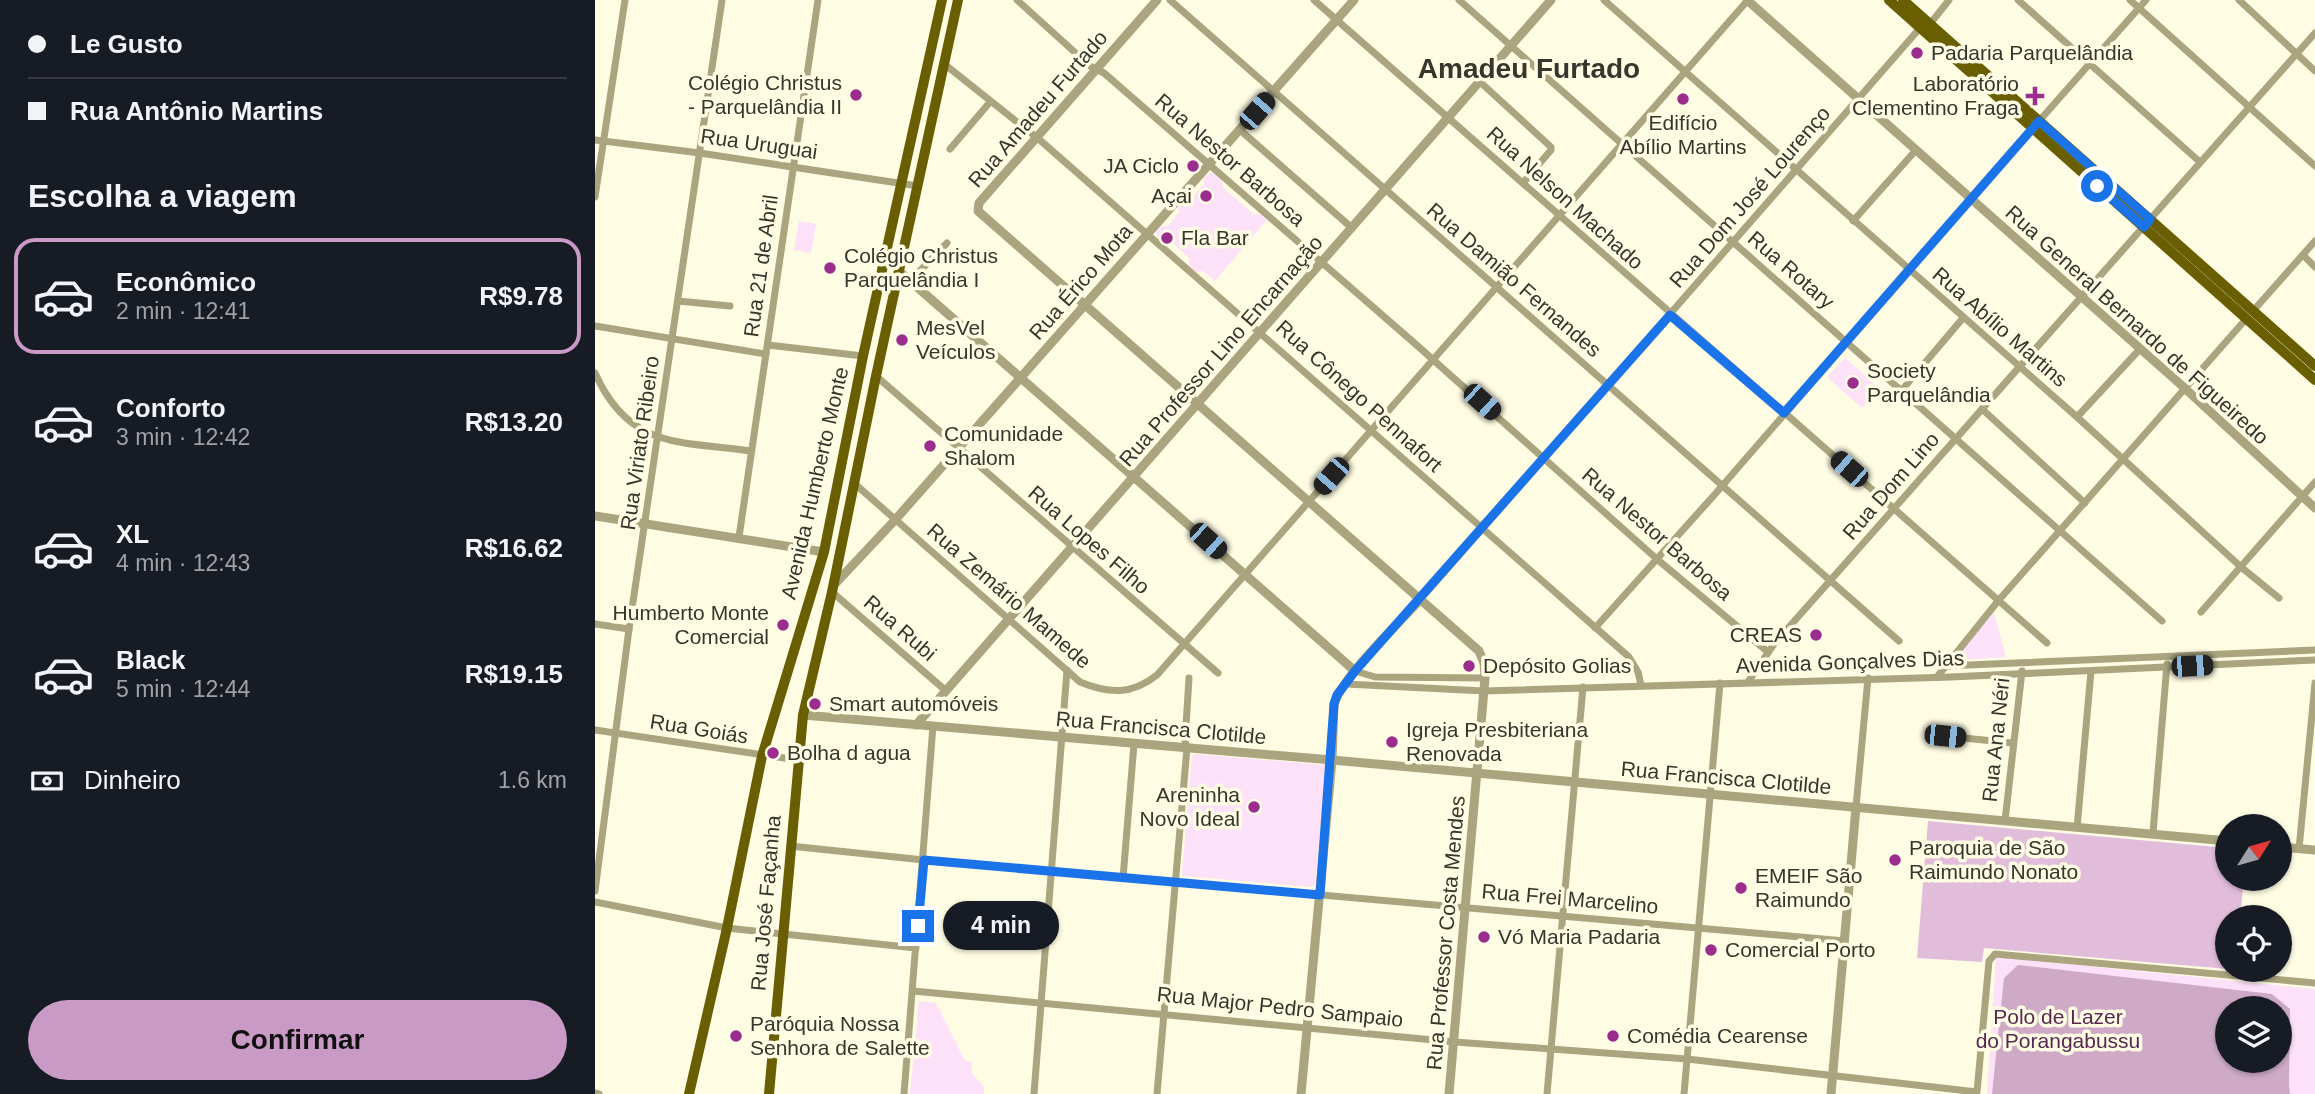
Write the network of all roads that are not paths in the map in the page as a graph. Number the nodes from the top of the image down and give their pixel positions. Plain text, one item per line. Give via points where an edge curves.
1 (625, 0) edge
2 (722, 0) edge
3 (818, 0) edge
4 (941, 0) edge
5 (1017, 0) edge
6 (1157, 0) edge
7 (1170, 0) edge
8 (1314, 0) edge
9 (1354, 0) edge
10 (1459, 0) edge
11 (1551, 0) edge
12 (1604, 0) edge
13 (1748, 0) edge
14 (1889, 0) edge
15 (1903, 0) edge
16 (1949, 0) edge
17 (2018, 0) edge
18 (2130, 0) edge
19 (2146, 0) edge
20 (2239, 0) edge
21 (957, 1) edge
22 (2139, 8) junction
23 (1337, 20) junction
24 (1925, 26) junction
25 (2315, 33) edge
26 (1511, 45) junction
27 (2297, 55) junction
28 (943, 63) junction
29 (2088, 64) junction
30 (1095, 69) junction
31 (2315, 71) edge
32 (1686, 72) junction
33 (1479, 81) junction
34 (1274, 92) junction
35 (1859, 98) junction
36 (991, 102) junction
37 (2250, 107) junction
38 (1447, 117) junction
39 (2035, 125) junction
40 (1240, 130) junction
41 (1037, 138) junction
42 (599, 140) edge
43 (1623, 144) junction
44 (950, 149) dead end
45 (1916, 150) junction
46 (700, 153) junction
47 (2200, 162) junction
48 (1209, 165) junction
49 (2315, 166) edge
50 (794, 167) junction
51 (1796, 170) junction
52 (1523, 183) junction
53 (900, 184) junction
54 (918, 186) junction
55 (1385, 189) junction
56 (595, 197) edge
57 (1971, 199) junction
58 (1560, 215) junction
59 (1853, 221) junction
60 (2147, 223) junction
61 (1352, 228) junction
62 (1147, 234) junction
63 (2315, 241) edge
64 (947, 243) dead end
65 (1733, 243) junction
66 (2302, 255) junction
67 (1322, 263) junction
68 (2315, 267) edge
69 (1909, 271) junction
70 (899, 272) junction
71 (911, 280) junction
72 (1497, 288) junction
73 (2081, 298) junction
74 (678, 301) junction
75 (730, 306) dead end
76 (1084, 306) junction
77 (1670, 315) junction
78 (2250, 315) junction
79 (1963, 318) junction
80 (595, 326) edge
81 (1260, 331) junction
82 (673, 339) junction
83 (1847, 342) junction
84 (768, 345) junction
85 (2139, 350) junction
86 (766, 354) junction
87 (863, 356) junction
88 (1434, 359) junction
89 (2315, 366) edge
90 (2019, 367) junction
91 (595, 373) edge
92 (876, 376) junction
93 (1021, 378) junction
94 (2315, 380) edge
95 (1607, 386) junction
96 (2184, 388) junction
97 (1902, 390) junction
98 (1197, 404) junction
99 (1982, 409) junction
100 (1784, 413) junction
101 (2077, 417) junction
102 (1371, 430) junction
103 (658, 438) junction
104 (1956, 439) junction
105 (958, 448) junction
106 (751, 451) junction
107 (1544, 457) junction
108 (2123, 458) junction
109 (1134, 476) junction
110 (2315, 482) edge
111 (855, 484) junction
112 (1722, 486) junction
113 (2302, 497) junction
114 (1309, 502) junction
115 (2085, 503) junction
116 (1894, 508) junction
117 (2315, 508) edge
118 (595, 516) edge
119 (895, 520) junction
120 (646, 524) junction
121 (1482, 528) junction
122 (2060, 531) junction
123 (739, 537) junction
124 (1071, 547) junction
125 (824, 552) junction
126 (1658, 559) junction
127 (2241, 567) junction
128 (1245, 573) junction
129 (1831, 580) junction
130 (833, 589) junction
131 (2279, 598) dead end
132 (1419, 601) junction
133 (1998, 601) junction
134 (2201, 612) dead end
135 (1009, 620) junction
136 (2162, 621) dead end
137 (595, 624) edge
138 (1595, 628) junction
139 (629, 629) junction
140 (1899, 641) dead end
141 (2047, 643) dead end
142 (1183, 645) junction
143 (2315, 650) edge
144 (1768, 652) junction
145 (2168, 656) junction
146 (2315, 660) edge
147 (2023, 664) junction
148 (1945, 666) junction
149 (2167, 667) junction
150 (1067, 670) junction
151 (1355, 671) junction
152 (2091, 671) junction
153 (1217, 673) dead end
154 (2021, 674) junction
155 (1937, 677) junction
156 (1189, 678) dead end
157 (1485, 678) junction
158 (1868, 678) junction
159 (1387, 681) junction
160 (1748, 682) junction
161 (1720, 683) junction
162 (2315, 683) edge
163 (1346, 684) junction
164 (1641, 685) junction
165 (1583, 687) junction
166 (944, 690) junction
167 (1484, 691) junction
168 (803, 715) junction
169 (916, 725) junction
170 (933, 726) junction
171 (595, 730) edge
172 (616, 734) junction
173 (1945, 736) dead end
174 (1063, 738) junction
175 (2012, 743) junction
176 (1134, 744) junction
177 (1187, 748) junction
178 (762, 756) junction
179 (798, 760) junction
180 (1332, 760) junction
181 (1478, 773) junction
182 (1574, 781) junction
183 (1709, 794) junction
184 (1856, 807) junction
185 (2005, 821) junction
186 (2077, 828) junction
187 (2153, 833) junction
188 (2215, 840) edge
189 (790, 846) junction
190 (2293, 848) edge
191 (2299, 849) junction
192 (2315, 850) edge
193 (924, 860) junction
194 (1050, 872) junction
195 (1123, 878) junction
196 (1175, 882) junction
197 (595, 891) edge
198 (1320, 895) junction
199 (595, 902) edge
200 (1465, 907) junction
201 (1562, 917) junction
202 (1698, 927) junction
203 (727, 928) junction
204 (784, 935) junction
205 (1845, 941) junction
206 (916, 948) junction
207 (2315, 983) edge
208 (913, 991) junction
209 (1041, 1004) junction
210 (1164, 1013) junction
211 (1308, 1027) junction
212 (1455, 1041) junction
213 (1550, 1049) junction
214 (1687, 1059) junction
215 (1833, 1076) junction
216 (1977, 1092) edge
217 (689, 1094) edge
218 (769, 1094) edge
219 (904, 1094) edge
220 (1034, 1094) edge
221 (1157, 1094) edge
222 (1301, 1094) edge
223 (1449, 1094) edge
224 (1547, 1094) edge
225 (1684, 1094) edge
226 (1831, 1094) edge

1 - 42 street
2 - 46 street, Rua Viriato Ribeiro
3 - 50 street, Rua 21 de Abril
4 - 21 street
4 - 53 main road, Avenida Humberto Monte
5 - 30 street, Rua Nestor Barbosa
6 - 30 street, Rua Amadeu Furtado
7 - 34 street, Rua Damião Fernandes
8 - 23 street, Rua Nelson Machado
9 - 23 street, Rua Érico Mota
10 - 26 street, Rua Rotary
11 - 26 street, Rua Professor Lino Encarnação
12 - 32 street, Rua Abílio Martins
13 - 32 street, Rua Zemário Mamede
13 - 35 street, Rua General Bernardo de Figueiredo
14 - 24 main road
15 - 24 main road
16 - 24 street, Rua Dom José Lourenço
17 - 29 street
18 - 22 street
19 - 22 street
20 - 27 street
21 - 28 main road, Avenida Humberto Monte
22 - 29 street
22 - 37 street
23 - 34 street, Rua Érico Mota
23 - 38 street, Rua Nelson Machado
24 - 35 street, Rua Dom José Lourenço
24 - 39 main road
25 - 27 street, Rua Dom Lino
26 - 33 street, Rua Professor Lino Encarnação
26 - 43 street, Rua Rotary
27 - 31 street
27 - 37 street, Rua Dom Lino
28 - 36 street, Rua Cônego Pennafort
28 - 54 main road, Avenida Humberto Monte
29 - 39 street
29 - 47 street
30 - 41 street, Rua Amadeu Furtado
30 - 48 street, Rua Nestor Barbosa
32 - 43 street, Rua Zemário Mamede
32 - 51 street, Rua Abílio Martins
33 - 38 street, Rua Professor Lino Encarnação
33 - 52 street via 1551,147
34 - 40 street, Rua Érico Mota
34 - 55 street, Rua Damião Fernandes
35 - 45 street, Rua General Bernardo de Figueiredo
35 - 51 street, Rua Dom José Lourenço
36 - 41 street, Rua Cônego Pennafort
36 - 44 street
37 - 47 street, Rua Dom Lino
37 - 49 street
38 - 52 street, Rua Nelson Machado
38 - 55 street, Rua Professor Lino Encarnação
39 - 57 street
39 - 60 main road
40 - 48 street, Rua Érico Mota
40 - 61 street
41 - 62 street, Rua Cônego Pennafort
41 - 76 street, Rua Amadeu Furtado via 979,203 978,211
42 - 46 street, Rua Uruguai
42 - 56 street
43 - 58 street, Rua Zemário Mamede
43 - 65 street, Rua Rotary
45 - 57 street, Rua General Bernardo de Figueiredo
45 - 59 street
46 - 50 street, Rua Uruguai
46 - 74 street, Rua Viriato Ribeiro
47 - 60 street, Rua Dom Lino
48 - 62 street, Rua Érico Mota
48 - 67 street, Rua Nestor Barbosa
50 - 53 street, Rua Uruguai
50 - 84 street, Rua 21 de Abril
51 - 59 street, Rua Abílio Martins
51 - 65 street, Rua Dom José Lourenço
52 - 58 street, Rua Nelson Machado
53 - 54 street, Rua Uruguai
53 - 87 main road, Avenida Humberto Monte
54 - 70 main road, Avenida Humberto Monte
55 - 61 street, Rua Professor Lino Encarnação
55 - 72 street, Rua Damião Fernandes
57 - 69 street
57 - 73 street, Rua General Bernardo de Figueiredo
58 - 72 street, Rua Zemário Mamede
58 - 77 street, Rua Nelson Machado
59 - 69 street, Rua Abílio Martins
60 - 73 street, Rua Dom Lino
60 - 78 main road
61 - 67 street, Rua Professor Lino Encarnação
62 - 76 street, Rua Érico Mota
62 - 81 street, Rua Cônego Pennafort
63 - 66 street
64 - 71 street
65 - 77 street, Rua Dom José Lourenço
65 - 83 street, Rua Rotary
66 - 68 street
66 - 78 street
67 - 81 street, Rua Professor Lino Encarnação
67 - 88 street, Rua Nestor Barbosa
69 - 79 street, Rua Abílio Martins
69 - 83 street
70 - 71 street
70 - 92 main road, Avenida Humberto Monte
71 - 93 street
72 - 88 street, Rua Zemário Mamede
72 - 95 street, Rua Damião Fernandes
73 - 85 street, Rua General Bernardo de Figueiredo
73 - 90 street, Rua Dom Lino
74 - 75 street
74 - 82 street, Rua Viriato Ribeiro
76 - 93 street, Rua Érico Mota
76 - 98 street
77 - 95 street, Rua Dom José Lourenço
77 - 100 street, Rua Nelson Machado
78 - 89 main road
78 - 94 main road
78 - 96 street
79 - 90 street, Rua Abílio Martins
79 - 97 street
80 - 82 street
81 - 98 street, Rua Professor Lino Encarnação
81 - 102 street, Rua Cônego Pennafort
82 - 86 street
82 - 103 street, Rua Viriato Ribeiro
83 - 97 street, Rua Rotary
83 - 100 street
84 - 86 street, Rua 21 de Abril
84 - 87 street
85 - 96 street, Rua General Bernardo de Figueiredo
85 - 101 street
86 - 106 street, Rua 21 de Abril
87 - 125 main road, Avenida Humberto Monte
88 - 102 street, Rua Zemário Mamede
88 - 107 street, Rua Nestor Barbosa
90 - 99 street, Rua Dom Lino
90 - 101 street, Rua Abílio Martins
91 - 103 street via 622,416
92 - 105 street, Rua Lopes Filho
92 - 111 main road, Avenida Humberto Monte
93 - 105 street, Rua Érico Mota
93 - 109 street
95 - 107 street, Rua Dom José Lourenço
95 - 112 street, Rua Damião Fernandes
96 - 108 street
96 - 113 street, Rua General Bernardo de Figueiredo
97 - 104 street, Rua Rotary
98 - 109 street, Rua Professor Lino Encarnação
98 - 114 street
99 - 104 street, Rua Dom Lino
99 - 115 street
100 - 112 street
100 - 116 street, Rua Nelson Machado
101 - 108 street, Rua Abílio Martins
102 - 114 street, Rua Zemário Mamede
102 - 121 street, Rua Cônego Pennafort
103 - 106 street
103 - 120 street, Rua Viriato Ribeiro
104 - 116 street, Rua Dom Lino
104 - 122 street, Rua Rotary
105 - 119 street, Rua Érico Mota
105 - 124 street, Rua Lopes Filho
106 - 123 street, Rua 21 de Abril
107 - 121 street, Rua Dom José Lourenço
107 - 126 street, Rua Nestor Barbosa
108 - 115 street
108 - 127 street, Rua Abílio Martins
109 - 124 street, Rua Professor Lino Encarnação
109 - 128 street
110 - 113 street
111 - 119 street, Rua Zemário Mamede
111 - 130 main road, Avenida Humberto Monte
112 - 126 street
112 - 129 street, Rua Damião Fernandes
113 - 117 street, Rua General Bernardo de Figueiredo
113 - 127 street
114 - 128 street, Rua Zemário Mamede
114 - 132 street
115 - 122 street
116 - 129 street, Rua Dom Lino
116 - 133 street, Rua Nelson Machado
118 - 120 street
119 - 130 street, Rua Érico Mota
119 - 135 street, Rua Zemário Mamede
120 - 123 street
120 - 139 street, Rua Viriato Ribeiro
121 - 132 street, Rua Dom José Lourenço
121 - 138 street, Rua Cônego Pennafort
122 - 133 street
122 - 136 street, Rua Rotary
123 - 125 street
124 - 135 street, Rua Professor Lino Encarnação
124 - 142 street, Rua Lopes Filho
125 - 178 main road, Avenida Humberto Monte
126 - 138 street
126 - 144 street, Rua Nestor Barbosa
127 - 131 street, Rua Abílio Martins
127 - 134 street
128 - 142 street, Rua Zemário Mamede
128 - 151 street
129 - 140 street, Rua Damião Fernandes
129 - 144 street, Rua Dom Lino
130 - 166 street, Rua Rubi
130 - 168 main road, Avenida Humberto Monte
132 - 151 street, Rua Dom José Lourenço
132 - 157 street via 1479,651
133 - 141 street, Rua Nelson Machado
133 - 148 street
135 - 150 street, Rua Zemário Mamede
135 - 166 street, Rua Professor Lino Encarnação
137 - 139 street
138 - 164 street, Rua Cônego Pennafort via 1634,663
139 - 172 street, Rua Viriato Ribeiro
142 - 150 street, Rua Zemário Mamede via 1157,675 1134,689 1093,688
142 - 153 street, Rua Lopes Filho
143 - 145 street, Avenida Gonçalves Dias
144 - 160 street, Rua Dom Lino
145 - 147 street, Avenida Gonçalves Dias
145 - 149 street
146 - 149 street, Avenida Gonçalves Dias
147 - 148 street, Avenida Gonçalves Dias
147 - 154 street, Rua Ana Néri
148 - 155 street
149 - 152 street, Avenida Gonçalves Dias
149 - 187 street
150 - 174 street
151 - 159 street, Avenida Gonçalves Dias
151 - 163 street, Rua Dom José Lourenço
152 - 154 street, Avenida Gonçalves Dias
152 - 186 street
154 - 155 street, Avenida Gonçalves Dias
154 - 175 street, Rua Ana Néri
155 - 158 street, Avenida Gonçalves Dias
156 - 177 street
157 - 159 street, Avenida Gonçalves Dias
157 - 167 street, Rua Professor Costa Mendes
158 - 160 street, Avenida Gonçalves Dias
158 - 184 street
159 - 163 street, Avenida Gonçalves Dias
159 - 167 street, Avenida Gonçalves Dias
160 - 161 street, Avenida Gonçalves Dias
161 - 164 street, Avenida Gonçalves Dias
161 - 183 street
162 - 191 street
163 - 180 street, Rua Dom José Lourenço via 1334,704
164 - 165 street, Avenida Gonçalves Dias
165 - 167 street, Avenida Gonçalves Dias
165 - 182 street
166 - 169 street, Rua Professor Lino Encarnação
167 - 181 street, Rua Professor Costa Mendes
168 - 169 street, Rua Francisca Clotilde
168 - 179 main road, Rua José Façanha
169 - 170 street, Rua Francisca Clotilde
170 - 174 street, Rua Francisca Clotilde
170 - 193 street
171 - 172 street, Rua Goiás
172 - 178 street, Rua Goiás
172 - 197 street, Rua Viriato Ribeiro
173 - 175 street
174 - 176 street, Rua Francisca Clotilde
174 - 194 street
175 - 185 street, Rua Ana Néri
176 - 177 street, Rua Francisca Clotilde
176 - 195 street
177 - 180 street, Rua Francisca Clotilde
177 - 196 street
178 - 179 street, Rua Goiás
178 - 203 main road, Avenida Humberto Monte
179 - 189 main road, Rua José Façanha
180 - 181 street, Rua Francisca Clotilde
180 - 198 street, Rua Dom José Lourenço
181 - 182 street, Rua Francisca Clotilde
181 - 200 street, Rua Professor Costa Mendes
182 - 183 street, Rua Francisca Clotilde
182 - 201 street
183 - 184 street, Rua Francisca Clotilde
183 - 202 street
184 - 185 street, Rua Francisca Clotilde
184 - 205 street
185 - 186 street, Rua Francisca Clotilde
186 - 187 street, Rua Francisca Clotilde
187 - 188 street, Rua Francisca Clotilde
189 - 193 street, Rua Frei Marcelino
189 - 204 main road, Rua José Façanha
190 - 191 street
191 - 192 street
193 - 194 street, Rua Frei Marcelino
193 - 206 street
194 - 195 street, Rua Frei Marcelino
194 - 209 street
195 - 196 street, Rua Frei Marcelino
196 - 198 street, Rua Frei Marcelino
196 - 210 street
198 - 200 street, Rua Frei Marcelino
198 - 211 street, Rua Dom José Lourenço
199 - 203 street
200 - 201 street, Rua Frei Marcelino
200 - 212 street, Rua Professor Costa Mendes
201 - 202 street, Rua Frei Marcelino
201 - 213 street
202 - 205 street, Rua Frei Marcelino
202 - 214 street
203 - 204 street
203 - 217 main road, Avenida Humberto Monte
204 - 206 street
204 - 218 main road, Rua José Façanha
205 - 215 street
206 - 208 street
207 - 216 street via 2000,953 1991,956
208 - 209 street, Rua Major Pedro Sampaio
208 - 219 street
209 - 210 street, Rua Major Pedro Sampaio
209 - 220 street
210 - 211 street, Rua Major Pedro Sampaio
210 - 221 street
211 - 212 street, Rua Major Pedro Sampaio
211 - 222 street, Rua Dom José Lourenço
212 - 213 street, Rua Major Pedro Sampaio
212 - 223 street, Rua Professor Costa Mendes
213 - 214 street, Rua Major Pedro Sampaio
213 - 224 street
214 - 215 street, Rua Major Pedro Sampaio
214 - 225 street
215 - 216 street, Rua Major Pedro Sampaio
215 - 226 street

